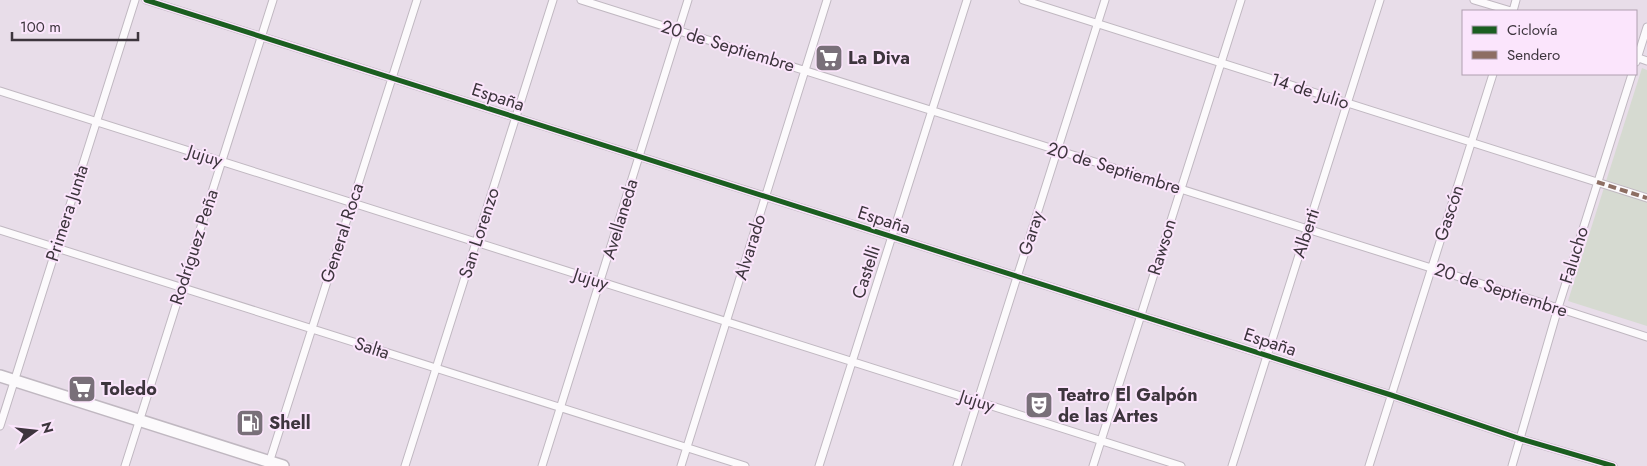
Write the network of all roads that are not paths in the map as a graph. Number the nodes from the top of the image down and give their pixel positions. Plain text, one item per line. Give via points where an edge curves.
1 (135, 0) edge
2 (146, 0) edge
3 (273, 0) edge
4 (417, 0) edge
5 (553, 0) edge
6 (581, 0) edge
7 (688, 0) edge
8 (827, 0) edge
9 (967, 0) edge
10 (1024, 0) edge
11 (1105, 0) edge
12 (1241, 0) edge
13 (1380, 0) edge
14 (1474, 0) edge
15 (1509, 10) edge
16 (1098, 24) junction
17 (1647, 27) edge
18 (678, 31) junction
19 (261, 36) junction
20 (1637, 56) edge
21 (1221, 63) junction
22 (805, 71) junction
23 (1493, 75) edge
24 (1632, 75) edge
25 (392, 78) junction
26 (0, 91) edge
27 (1347, 102) junction
28 (931, 110) junction
29 (516, 117) junction
30 (96, 122) junction
31 (1471, 142) junction
32 (1058, 150) junction
33 (639, 157) junction
34 (222, 162) junction
35 (1597, 182) junction
36 (1181, 189) junction
37 (766, 197) junction
38 (1647, 198) edge
39 (352, 203) junction
40 (1307, 229) junction
41 (0, 230) edge
42 (892, 237) junction
43 (476, 242) junction
44 (56, 248) junction
45 (1431, 268) junction
46 (1017, 276) junction
47 (600, 282) junction
48 (182, 288) junction
49 (1558, 308) junction
50 (1141, 316) junction
51 (726, 322) junction
52 (312, 329) junction
53 (1647, 337) edge
54 (1267, 356) junction
55 (852, 362) junction
56 (436, 368) junction
57 (0, 376) edge
58 (14, 381) junction
59 (1391, 395) junction
60 (977, 401) junction
61 (560, 408) junction
62 (139, 421) junction
63 (0, 426) edge
64 (1521, 439) junction
65 (1101, 441) junction
66 (687, 448) junction
67 (268, 464) edge
68 (125, 466) edge
69 (283, 466) edge
70 (404, 466) edge
71 (542, 466) edge
72 (681, 466) edge
73 (745, 466) edge
74 (819, 466) edge
75 (957, 466) edge
76 (1093, 466) edge
77 (1181, 466) edge
78 (1232, 466) edge
79 (1369, 466) edge
80 (1512, 466) edge
81 (1613, 466) edge

1 - 30 street, Primera Junta
2 - 19 street, España
3 - 19 street, Rodríguez Peña
4 - 25 street, General Roca
5 - 29 street, San Lorenzo
6 - 18 street, 20 de Septiembre
7 - 18 street, Avellaneda
8 - 22 street, Alvarado
9 - 28 street, Castelli
10 - 16 street, 14 de Julio
11 - 16 street, Garay
12 - 21 street, Rawson
13 - 27 street, Alberti
14 - 15 street
16 - 21 street, 14 de Julio
16 - 32 street, Garay
17 - 20 street
18 - 22 street, 20 de Septiembre
18 - 33 street, Avellaneda
19 - 25 street, España
19 - 34 street, Rodríguez Peña
21 - 27 street, 14 de Julio
21 - 36 street, Rawson
22 - 28 street, 20 de Septiembre
22 - 37 street, Alvarado
23 - 31 street, Gascón
24 - 35 street, Falucho
25 - 29 street, España
25 - 39 street, General Roca
26 - 30 street, Jujuy
27 - 31 street, 14 de Julio
27 - 40 street, Alberti
28 - 32 street, 20 de Septiembre
28 - 42 street, Castelli
29 - 33 street, España
29 - 43 street, San Lorenzo
30 - 34 street, Jujuy
30 - 44 street, Primera Junta
31 - 35 street, 14 de Julio
31 - 45 street, Gascón
32 - 36 street, 20 de Septiembre
32 - 46 street, Garay
33 - 37 street, España
33 - 47 street, Avellaneda
34 - 39 street, Jujuy
34 - 48 street, Rodríguez Peña
35 - 38 street, 14 de Julio
35 - 49 street, Falucho
36 - 40 street, 20 de Septiembre
36 - 50 street, Rawson
37 - 42 street, España
37 - 51 street, Alvarado
39 - 43 street, Jujuy
39 - 52 street, General Roca
40 - 45 street, 20 de Septiembre
40 - 54 street, Alberti
41 - 44 street, Salta
42 - 46 street, España
42 - 55 street, Castelli
43 - 47 street, Jujuy
43 - 56 street, San Lorenzo
44 - 48 street, Salta
44 - 58 street, Primera Junta
45 - 49 street, 20 de Septiembre
45 - 59 street, Gascón
46 - 50 street, España
46 - 60 street, Garay
47 - 51 street, Jujuy
47 - 61 street, Avellaneda
48 - 52 street, Salta
48 - 62 street, Rodríguez Peña
49 - 53 street, 20 de Septiembre
49 - 64 street, Falucho
50 - 54 street, España
50 - 65 street, Rawson
51 - 55 street, Jujuy
51 - 66 street, Alvarado
52 - 56 street, Salta
52 - 67 street, General Roca
54 - 59 street, España
54 - 78 street, Alberti
55 - 60 street, Jujuy
55 - 74 street, Castelli
56 - 61 street, Salta
56 - 70 street, San Lorenzo
57 - 58 main road
58 - 62 main road
58 - 63 street, Primera Junta
59 - 64 street, España
59 - 79 street, Gascón
60 - 65 street, Jujuy
60 - 75 street, Garay
61 - 66 street, Salta
61 - 71 street, Avellaneda
62 - 67 main road
62 - 68 street, Rodríguez Peña
64 - 80 street, Falucho
64 - 81 street, España
65 - 76 street, Rawson
65 - 77 street, Jujuy
66 - 72 street, Alvarado
66 - 73 street, Salta
67 - 69 main road

